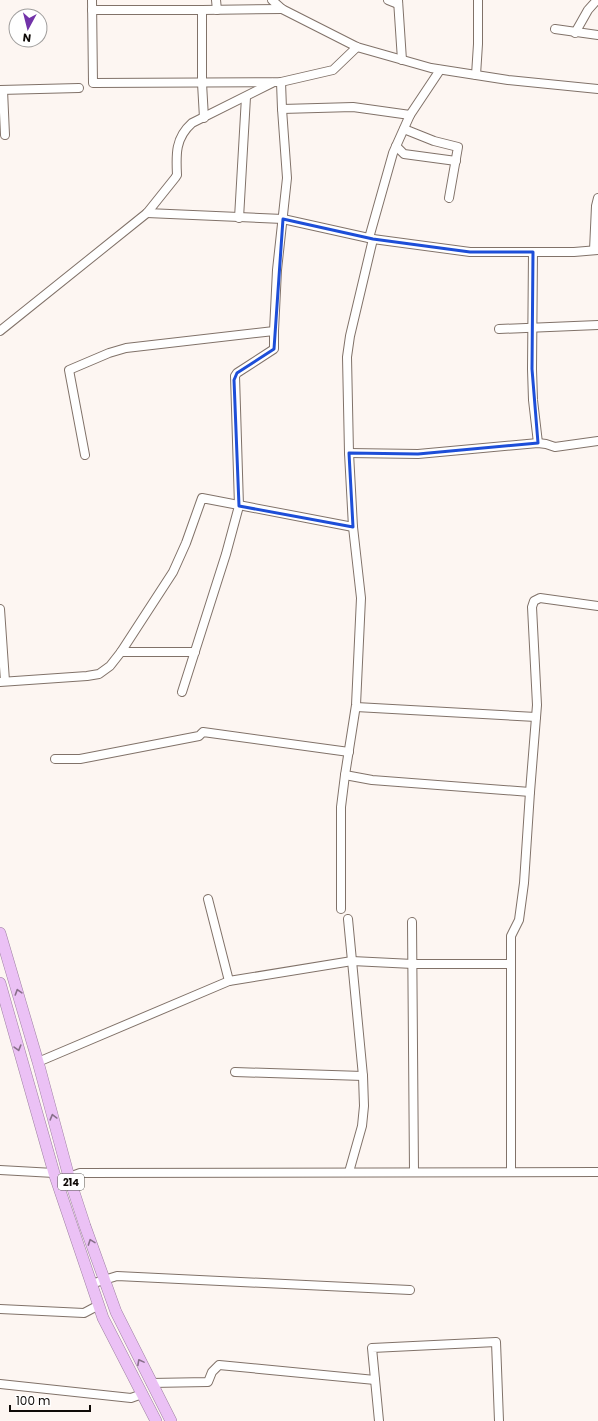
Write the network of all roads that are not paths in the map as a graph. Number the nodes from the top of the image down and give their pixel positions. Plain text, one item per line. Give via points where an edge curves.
1 (92, 0) edge
2 (216, 0) edge
3 (272, 0) edge
4 (388, 0) edge
5 (478, 0) edge
6 (597, 0) edge
7 (398, 2) edge
8 (282, 9) junction
9 (92, 10) junction
10 (202, 10) junction
11 (217, 10) junction
12 (554, 29) dead end
13 (575, 33) junction
14 (598, 35) edge
15 (357, 47) junction
16 (402, 60) junction
17 (440, 70) junction
18 (476, 75) junction
19 (281, 82) junction
20 (202, 83) junction
21 (272, 83) junction
22 (79, 88) dead end
23 (598, 89) edge
24 (1, 90) edge
25 (246, 97) junction
26 (282, 109) junction
27 (410, 115) junction
28 (204, 118) junction
29 (404, 129) junction
30 (5, 135) dead end
31 (396, 146) junction
32 (456, 160) junction
33 (449, 198) dead end
34 (598, 198) edge
35 (147, 213) junction
36 (239, 218) junction
37 (283, 219) junction
38 (371, 238) junction
39 (596, 250) edge
40 (533, 252) junction
41 (598, 325) edge
42 (533, 328) junction
43 (499, 329) dead end
44 (0, 331) edge
45 (274, 332) junction
46 (598, 441) edge
47 (538, 443) junction
48 (349, 452) junction
49 (85, 455) dead end
50 (239, 506) junction
51 (353, 527) junction
52 (598, 606) edge
53 (0, 608) edge
54 (121, 652) junction
55 (195, 652) junction
56 (3, 682) edge
57 (182, 692) dead end
58 (356, 707) junction
59 (536, 717) junction
60 (349, 752) junction
61 (55, 759) dead end
62 (345, 775) junction
63 (530, 792) junction
64 (208, 899) dead end
65 (341, 909) dead end
66 (348, 919) dead end
67 (412, 922) dead end
68 (0, 933) edge
69 (352, 961) junction
70 (412, 964) junction
71 (511, 964) junction
72 (230, 981) junction
73 (0, 983) edge
74 (38, 1062) junction
75 (235, 1072) dead end
76 (363, 1076) junction
77 (0, 1170) edge
78 (349, 1172) junction
79 (414, 1172) junction
80 (511, 1172) junction
81 (598, 1172) edge
82 (54, 1173) junction
83 (70, 1177) junction
84 (104, 1280) junction
85 (91, 1284) junction
86 (410, 1290) dead end
87 (99, 1305) junction
88 (0, 1309) edge
89 (375, 1380) junction
90 (151, 1383) junction
91 (0, 1384) edge
92 (142, 1394) junction
93 (156, 1421) edge
94 (171, 1421) edge
95 (379, 1421) edge
96 (499, 1421) edge

1 - 9 street
2 - 11 street
3 - 8 street
4 - 7 street
5 - 18 street
6 - 13 street
7 - 16 street
8 - 11 street
8 - 15 street
9 - 10 street
9 - 20 street via 93,83
10 - 11 street
10 - 20 street
12 - 13 street
13 - 14 street
15 - 16 street
15 - 19 street via 333,70
16 - 17 street
17 - 18 street
17 - 27 street
18 - 23 street
19 - 21 street
19 - 26 street
20 - 21 street
20 - 28 street
21 - 25 street
22 - 24 street
24 - 30 street
25 - 28 street
25 - 36 street
26 - 27 street via 353,107
26 - 37 street via 287,178
27 - 29 street
28 - 35 street via 192,124 182,134 176,150 177,175
29 - 31 street
29 - 32 street via 458,147
31 - 32 street via 404,154
31 - 38 street
32 - 33 street
34 - 39 street
35 - 36 street
35 - 44 street
36 - 37 street
37 - 38 street
37 - 45 street
38 - 40 street via 470,252
38 - 48 street via 347,357
39 - 40 street
40 - 42 street
41 - 42 street
42 - 43 street
42 - 47 street via 533,400
45 - 49 street via 126,348 69,370
45 - 50 street via 274,349 235,376
46 - 47 street via 555,447
47 - 48 street via 418,454
48 - 51 street
50 - 51 street
50 - 54 street via 202,498 173,572
50 - 55 street
51 - 58 street via 361,598
52 - 59 street via 540,598 534,602 532,607
53 - 56 street
54 - 55 street
54 - 56 street via 110,666 99,674
55 - 57 street
58 - 59 street
58 - 60 street
59 - 63 street
60 - 61 street via 203,732 199,736 80,759
60 - 62 street
62 - 63 street via 372,780
62 - 65 street via 341,807
63 - 71 street via 524,883 519,920 511,936
64 - 72 street
66 - 69 street
67 - 70 street
74 -> 68 highway, 214
69 - 70 street
69 - 72 street
69 - 76 street
70 - 71 street
70 - 79 street
71 - 80 street
72 - 74 street
73 -> 82 highway, 214
83 -> 74 highway, 214
75 - 76 street
76 - 78 street via 362,1126
77 - 82 street
78 - 79 street
78 - 83 street via 80,1173
79 - 80 street
80 - 81 street
82 - 85 highway, 214
84 -> 83 highway, 214
84 - 85 street
84 - 86 street via 117,1276
90 -> 84 highway, 214 via 116,1312
85 - 87 highway, 214
87 - 88 street via 84,1313
87 - 92 highway, 214 via 103,1318
89 - 90 street via 219,1365 212,1372 208,1382
89 - 95 street
89 - 96 street via 372,1348 496,1342
90 - 94 highway, 214
91 - 92 street via 131,1398
92 - 93 highway, 214

